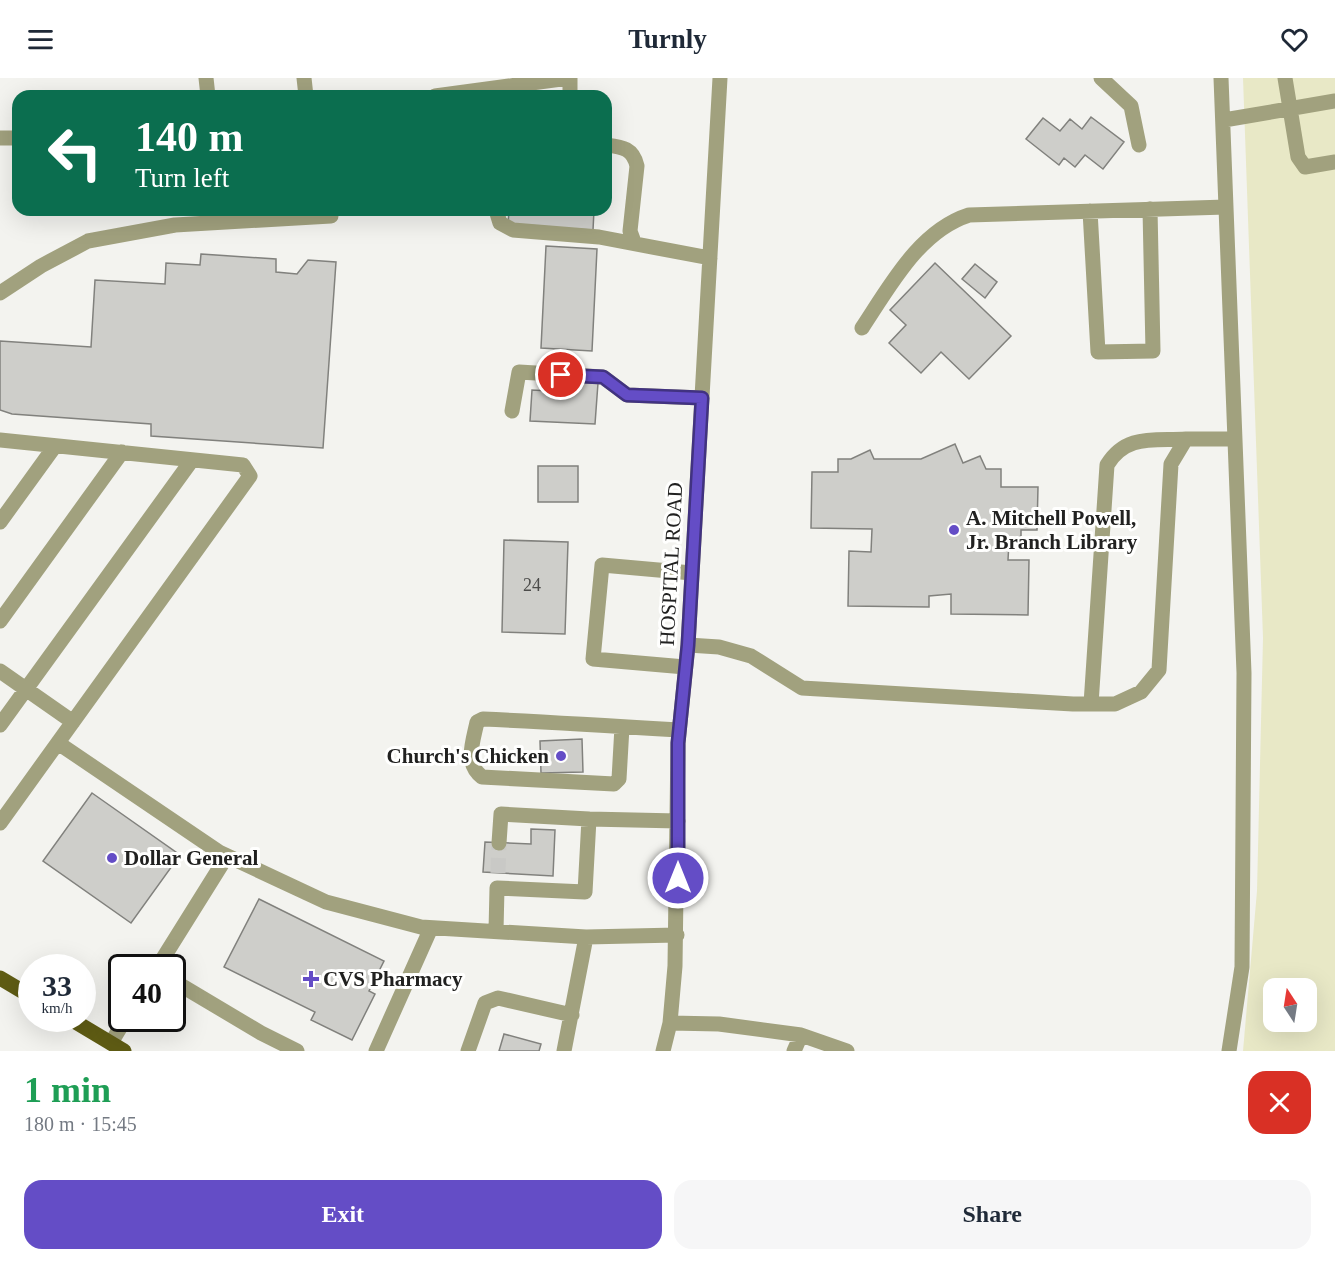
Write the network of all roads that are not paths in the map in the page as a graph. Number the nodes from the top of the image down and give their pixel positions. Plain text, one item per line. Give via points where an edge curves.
1 (569, 78) edge
2 (720, 78) edge
3 (1101, 78) edge
4 (1221, 78) edge
5 (1285, 78) edge
6 (480, 90) edge
7 (1335, 100) edge
8 (1289, 108) junction
9 (1224, 120) junction
10 (1139, 145) dead end
11 (612, 146) edge
12 (1335, 162) edge
13 (1226, 207) junction
14 (1150, 209) junction
15 (1090, 211) junction
16 (331, 216) dead end
17 (498, 216) edge
18 (634, 242) junction
19 (710, 258) junction
20 (0, 293) edge
21 (862, 328) dead end
22 (702, 398) junction
23 (512, 411) dead end
24 (1186, 439) junction
25 (1233, 439) junction
26 (0, 440) edge
27 (55, 446) junction
28 (122, 452) junction
29 (192, 460) junction
30 (0, 522) edge
31 (692, 573) junction
32 (0, 621) edge
33 (688, 645) junction
34 (685, 667) junction
35 (0, 671) edge
36 (26, 689) junction
37 (1091, 704) junction
38 (73, 722) junction
39 (0, 724) edge
40 (622, 727) junction
41 (679, 730) junction
42 (58, 743) junction
43 (589, 819) junction
44 (678, 821) junction
45 (0, 823) edge
46 (499, 843) tunnel mouth
47 (227, 856) junction
48 (431, 928) junction
49 (496, 931) junction
50 (677, 935) junction
51 (586, 937) junction
52 (167, 954) edge
53 (0, 978) edge
54 (186, 988) edge
55 (18, 989) edge
56 (572, 1015) junction
57 (669, 1023) junction
58 (92, 1032) edge
59 (122, 1032) edge
60 (801, 1035) junction
61 (117, 1047) edge
62 (297, 1051) edge
63 (376, 1051) edge
64 (468, 1051) edge
65 (564, 1051) edge
66 (663, 1051) edge
67 (794, 1051) edge
68 (847, 1051) edge
69 (1229, 1051) edge

1 - 6 street
2 - 19 street, HOSPITAL ROAD
3 - 10 street via 1131,106
4 - 9 street
5 - 8 street
7 - 8 street
8 - 9 street
8 - 12 street via 1298,157 1305,167
9 - 13 street
11 - 18 street via 625,148 637,166 630,231
13 - 14 street
13 - 25 street
14 - 15 street
14 - 15 street via 1153,351 1098,352
15 - 21 street via 969,215 951,220 900,270
16 - 20 street via 175,225 88,241
17 - 18 street via 500,223 513,230
18 - 19 street via 639,247
19 - 22 street, HOSPITAL ROAD
22 - 23 street via 627,395 603,377 519,372
22 - 31 street, HOSPITAL ROAD
24 - 25 street
24 - 37 street via 1171,464 1159,670 1141,692 1115,704
24 - 37 street via 1128,443 1115,452 1107,465
25 - 69 street via 1244,673 1244,905 1242,967
26 - 27 street
27 - 28 street
27 - 30 street
28 - 29 street
28 - 32 street
29 - 36 street
29 - 38 street via 243,465 250,476
31 - 33 street, HOSPITAL ROAD
31 - 34 street via 602,565 593,659
33 - 34 street, HOSPITAL ROAD
33 - 37 street via 718,647 751,656 802,688
34 - 41 street, HOSPITAL ROAD
35 - 36 street
36 - 38 street
36 - 39 street
38 - 42 street
40 - 40 street via 483,719 477,722 472,766 482,777 614,784 619,779
40 - 41 street
41 - 44 street, HOSPITAL ROAD
42 - 45 street
42 - 47 street
43 - 44 street
43 - 46 street via 501,814
43 - 49 street via 585,892 497,880
44 - 50 street, HOSPITAL ROAD
47 - 48 street via 326,902
47 - 52 street
48 - 49 street
48 - 63 street
49 - 51 street
50 - 51 street
50 - 57 street, HOSPITAL ROAD
51 - 56 street
53 - 55 main road
54 - 62 street
56 - 64 street via 498,998 485,1003
56 - 65 street
57 - 60 street via 719,1024
57 - 66 street, HOSPITAL ROAD
58 - 61 main road
59 - 61 street
60 - 67 street
60 - 68 street

